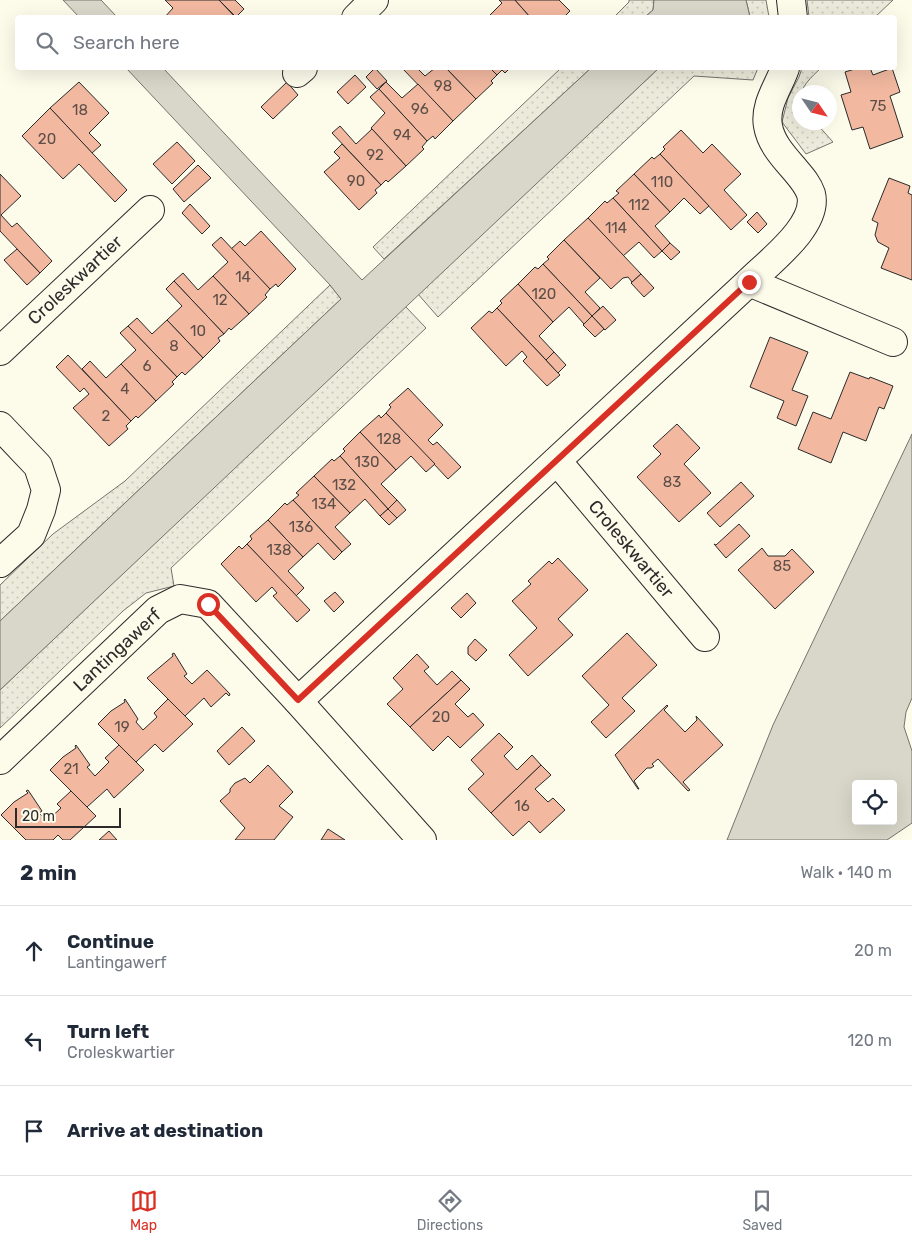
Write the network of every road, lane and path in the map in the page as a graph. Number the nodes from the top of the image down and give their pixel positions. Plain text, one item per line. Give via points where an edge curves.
1 (374, 0) edge
2 (791, 0) edge
3 (359, 15) edge
4 (793, 15) edge
5 (784, 70) edge
6 (150, 210) dead end
7 (749, 282) junction
8 (893, 342) dead end
9 (0, 351) edge
10 (0, 426) edge
11 (557, 461) junction
12 (0, 563) edge
13 (705, 637) dead end
14 (298, 700) junction
15 (0, 760) edge
16 (422, 840) edge

1 - 3 street
2 - 4 street
5 - 7 street via 769,108 767,125 774,142 803,179 812,206 798,234
6 - 9 street, Croleskwartier
7 - 8 street
7 - 11 street
10 - 12 street via 38,466 46,490 31,535
11 - 13 street, Croleskwartier
11 - 14 street
14 - 15 street, Lantingawerf via 208,604 180,599 158,610
14 - 16 street, Lantingawerf

